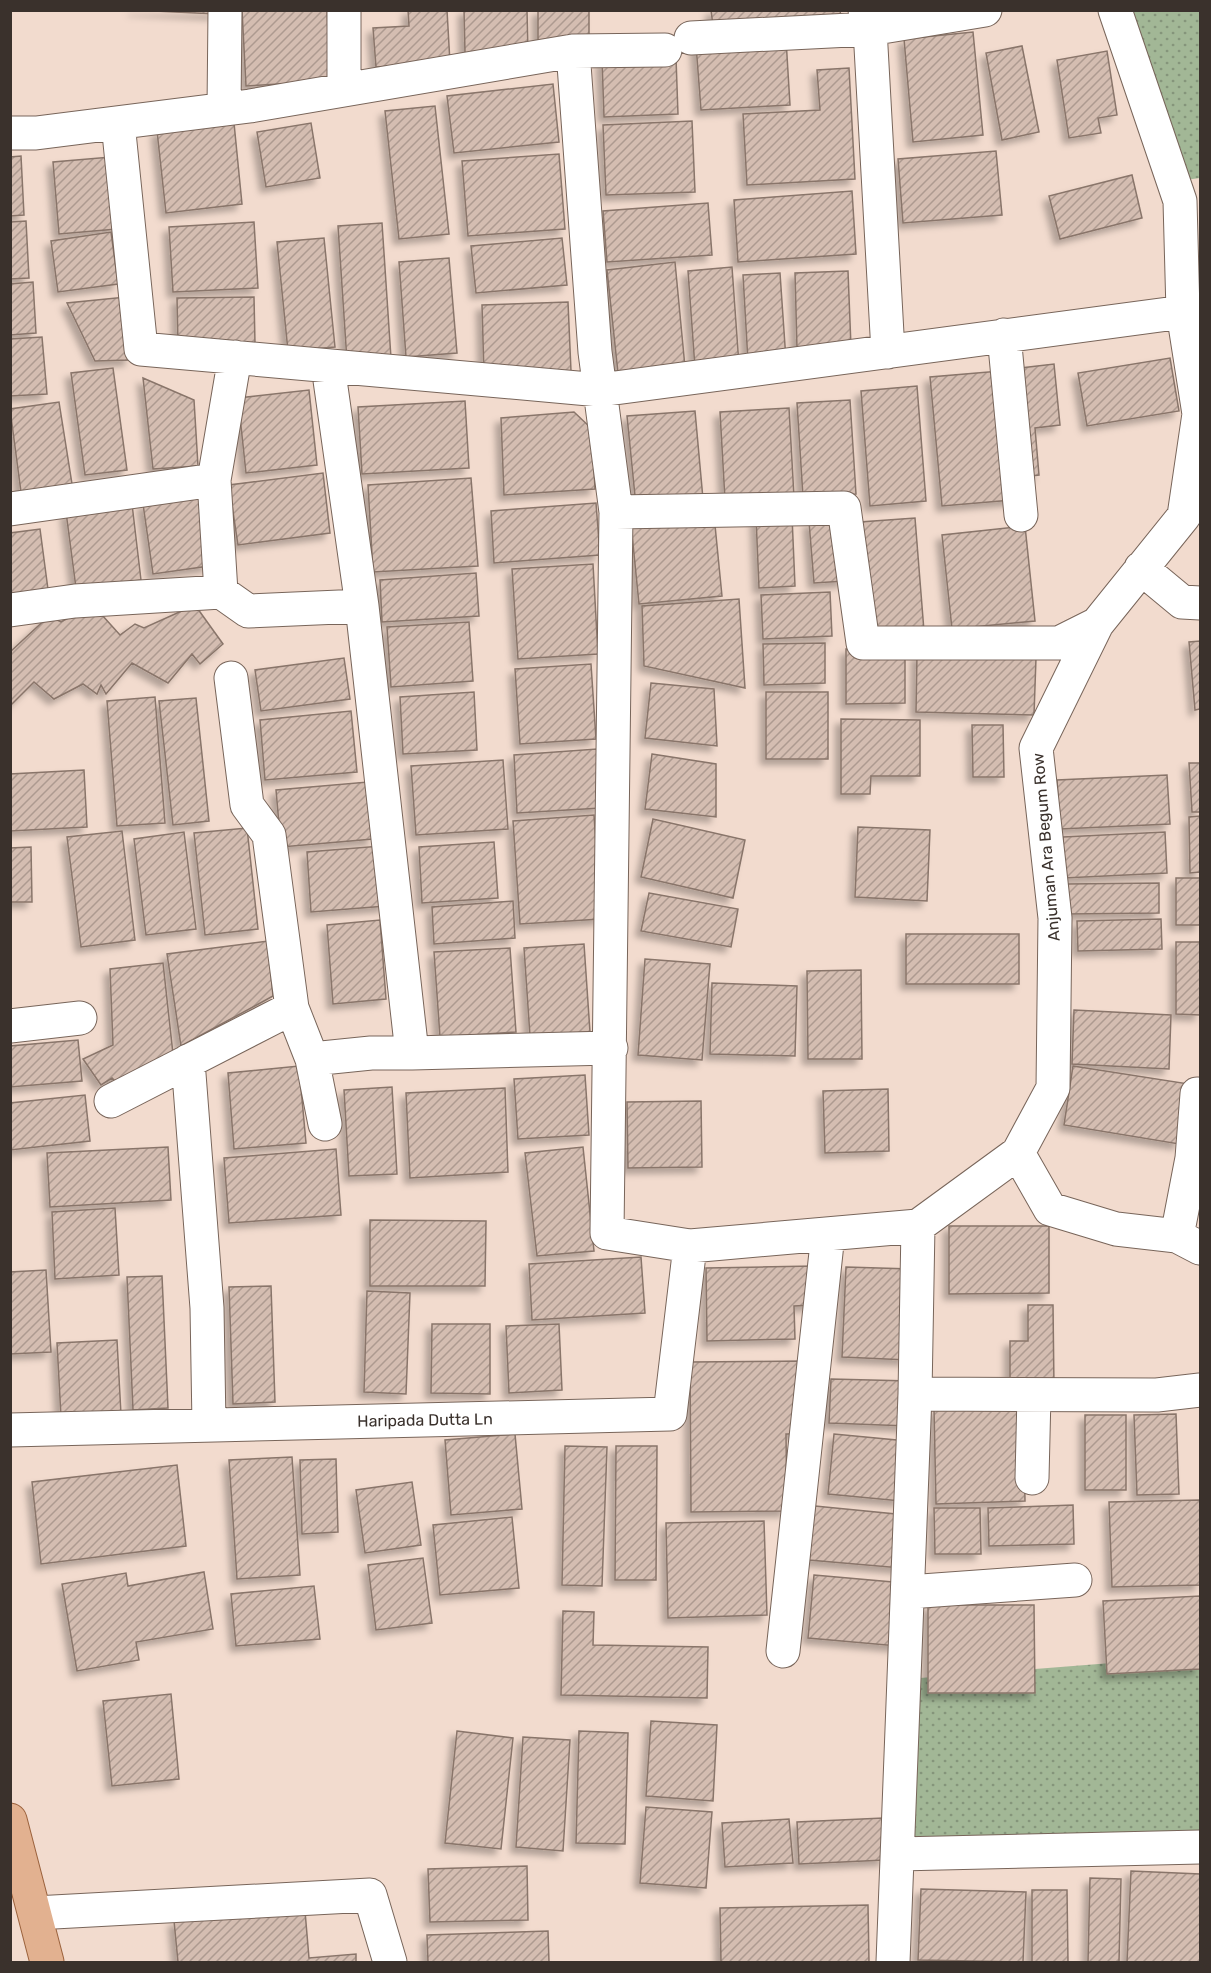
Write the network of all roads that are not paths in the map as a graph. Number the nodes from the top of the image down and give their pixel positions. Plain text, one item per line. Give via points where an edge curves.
1 (225, 10) edge
2 (344, 10) edge
3 (985, 10) edge
4 (1115, 10) edge
5 (867, 20) edge
6 (573, 51) junction
7 (344, 88) junction
8 (224, 109) junction
9 (118, 123) junction
10 (10, 133) edge
11 (1190, 200) edge
12 (1183, 312) junction
13 (1004, 335) junction
14 (888, 351) junction
15 (235, 357) junction
16 (328, 366) junction
17 (600, 390) junction
18 (214, 480) junction
19 (1194, 493) edge
20 (10, 509) edge
21 (616, 512) junction
22 (1021, 515) dead end
23 (1141, 568) junction
24 (221, 592) junction
25 (1200, 603) edge
26 (362, 606) junction
27 (10, 610) edge
28 (1097, 624) junction
29 (231, 678) dead end
30 (292, 1008) junction
31 (80, 1018) dead end
32 (10, 1026) edge
33 (610, 1048) junction
34 (412, 1053) junction
35 (312, 1059) junction
36 (188, 1061) junction
37 (1197, 1094) dead end
38 (111, 1101) dead end
39 (325, 1124) dead end
40 (1018, 1153) junction
41 (918, 1226) junction
42 (828, 1233) junction
43 (1189, 1242) edge
44 (690, 1245) junction
45 (1200, 1390) edge
46 (915, 1394) junction
47 (1034, 1395) junction
48 (209, 1425) junction
49 (10, 1430) edge
50 (1032, 1478) dead end
51 (1075, 1580) dead end
52 (908, 1592) junction
53 (783, 1651) dead end
54 (10, 1820) edge
55 (1200, 1846) edge
56 (898, 1854) junction
57 (35, 1913) junction
58 (47, 1962) edge
59 (390, 1962) edge
60 (893, 1962) edge

1 - 8 street
2 - 7 street
3 - 5 street
4 - 11 street, Anjuman Ara Begum Row
5 - 6 street via 678,44
5 - 14 street
6 - 7 street
6 - 17 street
7 - 8 street
8 - 9 street
9 - 10 street
9 - 15 street via 141,349
11 - 12 street, Anjuman Ara Begum Row
12 - 13 street
12 - 19 street, Anjuman Ara Begum Row via 1199,414
13 - 14 street
13 - 22 street
14 - 17 street
15 - 16 street
15 - 18 street
16 - 17 street
16 - 26 street
17 - 21 street
18 - 20 street
18 - 24 street
19 - 23 street, Anjuman Ara Begum Row via 1184,516
21 - 28 street via 844,508 863,643 1059,643
21 - 33 street
23 - 25 street via 1182,602
23 - 28 street, Anjuman Ara Begum Row
24 - 26 street via 248,611
24 - 27 street via 75,601
26 - 34 street
28 - 40 street, Anjuman Ara Begum Row via 1036,748 1055,918 1053,1088
29 - 30 street via 248,806 269,835
30 - 35 street
30 - 36 street
31 - 32 street
33 - 34 street
33 - 44 street via 607,1233
34 - 35 street
35 - 39 street
36 - 38 street
36 - 48 street via 207,1308
37 - 43 street
40 - 41 street, Anjuman Ara Begum Row
40 - 43 street via 1050,1209 1116,1229
41 - 42 street
41 - 46 street
42 - 44 street
42 - 53 street
44 - 48 street, Haripada Dutta Ln via 670,1414
45 - 47 street via 1157,1395
46 - 47 street
46 - 52 street
47 - 50 street
48 - 49 street, Haripada Dutta Ln
51 - 52 street
52 - 56 street
54 - 57 main road
55 - 56 street
56 - 60 street
57 - 58 main road
57 - 59 street via 370,1895

